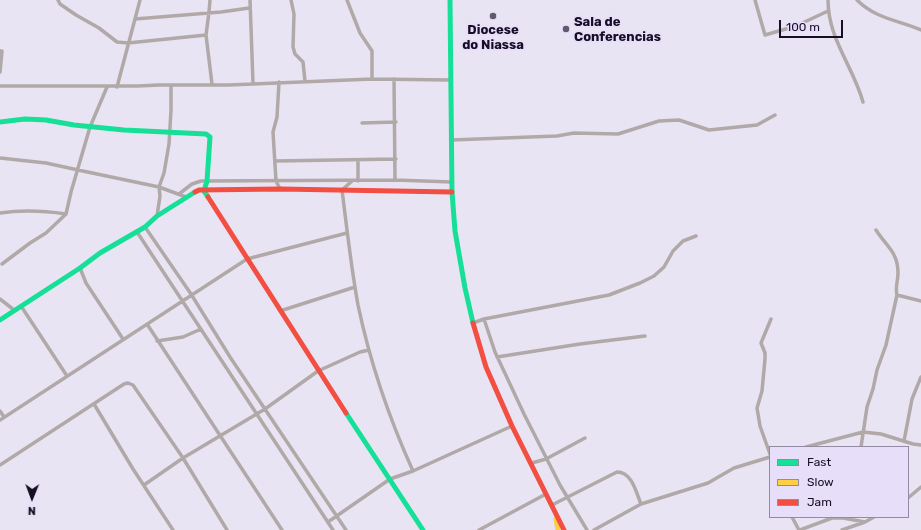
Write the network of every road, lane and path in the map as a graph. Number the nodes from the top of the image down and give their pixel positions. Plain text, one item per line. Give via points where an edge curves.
1 (58, 0) edge
2 (140, 0) edge
3 (210, 0) edge
4 (250, 0) edge
5 (291, 0) edge
6 (348, 0) edge
7 (450, 0) edge
8 (754, 0) edge
9 (828, 0) edge
10 (857, 0) edge
11 (249, 8) junction
12 (828, 11) junction
13 (209, 12) junction
14 (135, 19) junction
15 (921, 30) edge
16 (206, 34) junction
17 (128, 43) junction
18 (0, 51) edge
19 (0, 72) edge
20 (372, 79) junction
21 (394, 79) junction
22 (450, 80) junction
23 (305, 81) junction
24 (279, 82) junction
25 (253, 83) junction
26 (212, 84) junction
27 (171, 85) junction
28 (0, 86) edge
29 (107, 87) junction
30 (117, 87) junction
31 (863, 102) dead end
32 (775, 115) dead end
33 (0, 122) edge
34 (396, 122) junction
35 (362, 123) dead end
36 (90, 127) junction
37 (170, 133) junction
38 (451, 140) junction
39 (0, 158) edge
40 (396, 159) junction
41 (358, 160) junction
42 (274, 161) junction
43 (78, 170) junction
44 (352, 180) junction
45 (395, 180) junction
46 (207, 181) junction
47 (276, 181) junction
48 (358, 181) junction
49 (452, 182) junction
50 (159, 187) junction
51 (280, 189) junction
52 (342, 190) junction
53 (204, 191) junction
54 (452, 192) junction
55 (179, 194) junction
56 (186, 197) junction
57 (0, 213) edge
58 (66, 214) junction
59 (157, 216) junction
60 (145, 227) junction
61 (876, 230) dead end
62 (137, 232) junction
63 (348, 233) junction
64 (696, 236) dead end
65 (247, 259) junction
66 (2, 264) dead end
67 (80, 268) junction
68 (355, 288) junction
69 (191, 294) junction
70 (897, 295) junction
71 (0, 299) edge
72 (182, 300) junction
73 (921, 301) edge
74 (20, 306) junction
75 (14, 310) junction
76 (280, 311) junction
77 (484, 319) junction
78 (771, 319) dead end
79 (0, 320) edge
80 (473, 323) junction
81 (147, 324) junction
82 (201, 329) junction
83 (645, 336) dead end
84 (123, 339) junction
85 (157, 341) junction
86 (368, 350) junction
87 (230, 357) junction
88 (497, 357) junction
89 (224, 363) junction
90 (318, 372) junction
91 (67, 376) junction
92 (921, 377) edge
93 (94, 404) junction
94 (265, 409) junction
95 (0, 411) edge
96 (257, 414) junction
97 (4, 417) junction
98 (0, 420) edge
99 (512, 426) junction
100 (863, 432) junction
101 (220, 436) junction
102 (585, 438) dead end
103 (904, 441) junction
104 (921, 445) edge
105 (810, 446) edge
106 (861, 446) edge
107 (769, 451) edge
108 (769, 457) edge
109 (183, 458) junction
110 (546, 459) junction
111 (532, 464) junction
112 (0, 466) edge
113 (413, 471) junction
114 (390, 479) junction
115 (144, 485) junction
116 (921, 486) edge
117 (546, 494) junction
118 (567, 496) junction
119 (909, 497) edge
120 (552, 504) junction
121 (641, 504) junction
122 (554, 510) junction
123 (337, 517) junction
124 (793, 518) edge
125 (843, 518) edge
126 (872, 518) edge
127 (328, 522) junction
128 (865, 522) junction
129 (173, 530) edge
130 (227, 530) edge
131 (282, 530) edge
132 (333, 530) edge
133 (346, 530) edge
134 (423, 530) edge
135 (479, 530) edge
136 (558, 530) edge
137 (564, 530) edge
138 (587, 530) edge
139 (594, 530) edge
140 (799, 530) edge
141 (842, 530) edge

1 - 17 street via 60,4 117,42
2 - 14 street
3 - 13 street
4 - 11 street
5 - 23 street via 294,14 293,47 295,54 303,62
6 - 20 street via 360,33 372,51
7 - 22 street
8 - 12 street via 765,35 796,26
9 - 12 street
10 - 15 street via 881,16
11 - 13 street
11 - 25 street
12 - 31 street via 833,32 859,86
13 - 14 street
13 - 16 street
14 - 17 street
16 - 17 street
16 - 26 street
17 - 30 street
18 - 19 street
20 - 21 street
20 - 23 street
21 - 22 street
21 - 34 street
22 - 38 street
23 - 24 street
24 - 25 street
24 - 42 street via 277,117 273,132
25 - 26 street
26 - 27 street
27 - 30 street
27 - 37 street
28 - 29 street
29 - 30 street
29 - 36 street
32 - 38 street via 757,125 710,130 679,120 659,121 618,134 574,133 557,136
33 - 36 street via 46,120
34 - 35 street
34 - 40 street
36 - 37 street
36 - 43 street
37 - 46 street via 210,136
37 - 50 street via 164,173
38 - 49 street
39 - 43 street via 46,163
40 - 41 street
40 - 45 street
41 - 42 street
41 - 48 street
42 - 47 street
43 - 50 street
43 - 58 street
44 - 47 street
44 - 48 street
44 - 52 street
45 - 48 street
45 - 49 street
46 - 47 street
46 - 53 street
46 - 55 street via 192,184
47 - 51 street
49 - 54 street
50 - 55 street
50 - 59 street
51 - 52 street
51 - 53 street
52 - 54 street
52 - 63 street
53 - 56 street via 199,190
53 - 65 street
54 - 80 street via 459,255
55 - 56 street
56 - 59 street
57 - 58 street
58 - 66 street via 46,233
59 - 60 street
60 - 62 street
60 - 69 street
61 - 70 street via 894,254 898,271
62 - 67 street via 100,253
62 - 72 street
63 - 65 street
63 - 68 street
64 - 77 street via 683,241 654,276 609,295
65 - 69 street
65 - 76 street
67 - 74 street
67 - 84 street via 86,283
68 - 76 street
68 - 86 street
69 - 72 street
69 - 87 street
70 - 73 street
70 - 100 street via 886,345 867,407
71 - 75 street
72 - 81 street
72 - 82 street
74 - 75 street
74 - 91 street
75 - 79 street
76 - 90 street
77 - 80 street
77 - 88 street
78 - 107 street via 761,343 765,359 762,391 757,408
80 - 99 street via 486,367
81 - 84 street
81 - 85 street
82 - 85 street via 183,337
82 - 89 street
83 - 88 street
84 - 91 street
85 - 101 street
86 - 90 street
86 - 113 street via 396,432
87 - 89 street
87 - 94 street
88 - 110 street
89 - 96 street
90 - 94 street
90 - 114 street
91 - 97 street
92 - 103 street via 912,399
93 - 109 street via 124,384 133,385
93 - 112 street
93 - 115 street
94 - 96 street
94 - 123 street
95 - 97 street
96 - 101 street
96 - 127 street
97 - 98 street
99 - 111 street
99 - 113 street
100 - 103 street
100 - 105 street
100 - 106 street
101 - 109 street
101 - 131 street
102 - 110 street
103 - 104 street
108 - 121 street via 734,468 708,483
109 - 115 street
109 - 130 street
110 - 111 street
110 - 118 street
111 - 117 street
113 - 114 street
114 - 123 street
114 - 134 street
115 - 129 street
116 - 119 street
117 - 120 street
117 - 135 street
118 - 120 street
118 - 121 street via 622,472 629,476
118 - 138 street
120 - 122 street
121 - 139 street
122 - 136 street
122 - 137 street
123 - 127 street
123 - 133 street
124 - 140 street
125 - 128 street
125 - 140 street via 832,518
126 - 128 street
127 - 132 street
128 - 141 street

